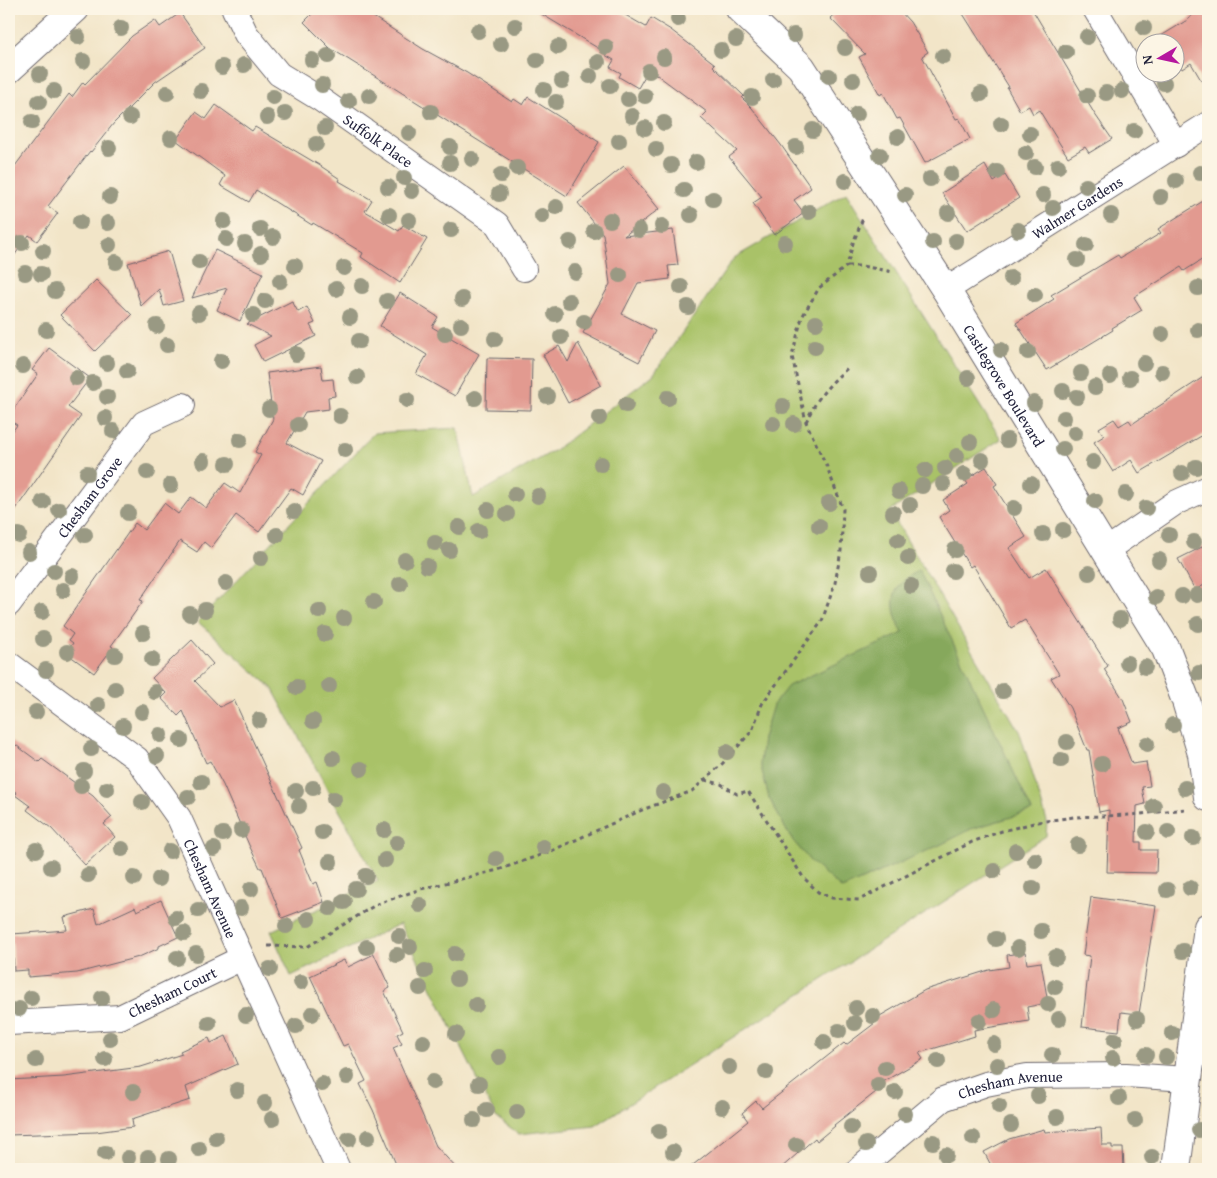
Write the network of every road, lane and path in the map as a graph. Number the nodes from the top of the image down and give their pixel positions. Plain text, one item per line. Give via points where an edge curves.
1 (75, 9) edge
2 (234, 9) edge
3 (740, 9) edge
4 (1095, 9) edge
5 (9, 69) edge
6 (1208, 124) edge
7 (1176, 145) junction
8 (863, 218) dead end
9 (847, 266) junction
10 (524, 269) dead end
11 (893, 272) dead end
12 (946, 290) junction
13 (850, 366) dead end
14 (183, 405) dead end
15 (806, 422) junction
16 (1208, 488) edge
17 (1105, 551) junction
18 (9, 604) edge
19 (9, 664) edge
20 (705, 780) junction
21 (1197, 803) edge
22 (1208, 927) edge
23 (268, 946) dead end
24 (242, 958) junction
25 (9, 1023) edge
26 (1187, 1078) junction
27 (338, 1169) edge
28 (859, 1169) edge
29 (1176, 1169) edge

1 - 5 street
2 - 10 street, Suffolk Place via 246,34 279,74 320,99 496,224
3 - 12 street, Castlegrove Boulevard via 801,67
4 - 7 street
6 - 7 street, Walmer Gardens
7 - 12 street, Walmer Gardens
8 - 9 path
9 - 11 path
9 - 15 path via 819,288 802,317 792,356
12 - 17 street, Castlegrove Boulevard
13 - 15 path via 830,383
14 - 18 street, Chesham Grove via 144,423
15 - 20 path via 843,508 841,551 835,583 822,621 762,704 752,731
16 - 17 street via 1175,503
17 - 21 street, Castlegrove Boulevard via 1166,649 1186,701 1202,754
19 - 24 street, Chesham Avenue via 137,759 179,818
20 - 21 path via 721,784 737,794 748,791 803,877 818,892 832,898 859,900 972,842 1002,831 1038,822 1130,815
20 - 23 path via 692,791 549,852 377,904 307,947
22 - 26 street
24 - 25 street, Chesham Court via 120,1017
24 - 27 street, Chesham Avenue
26 - 28 street, Chesham Avenue via 1027,1076 986,1084 943,1100
26 - 29 street

